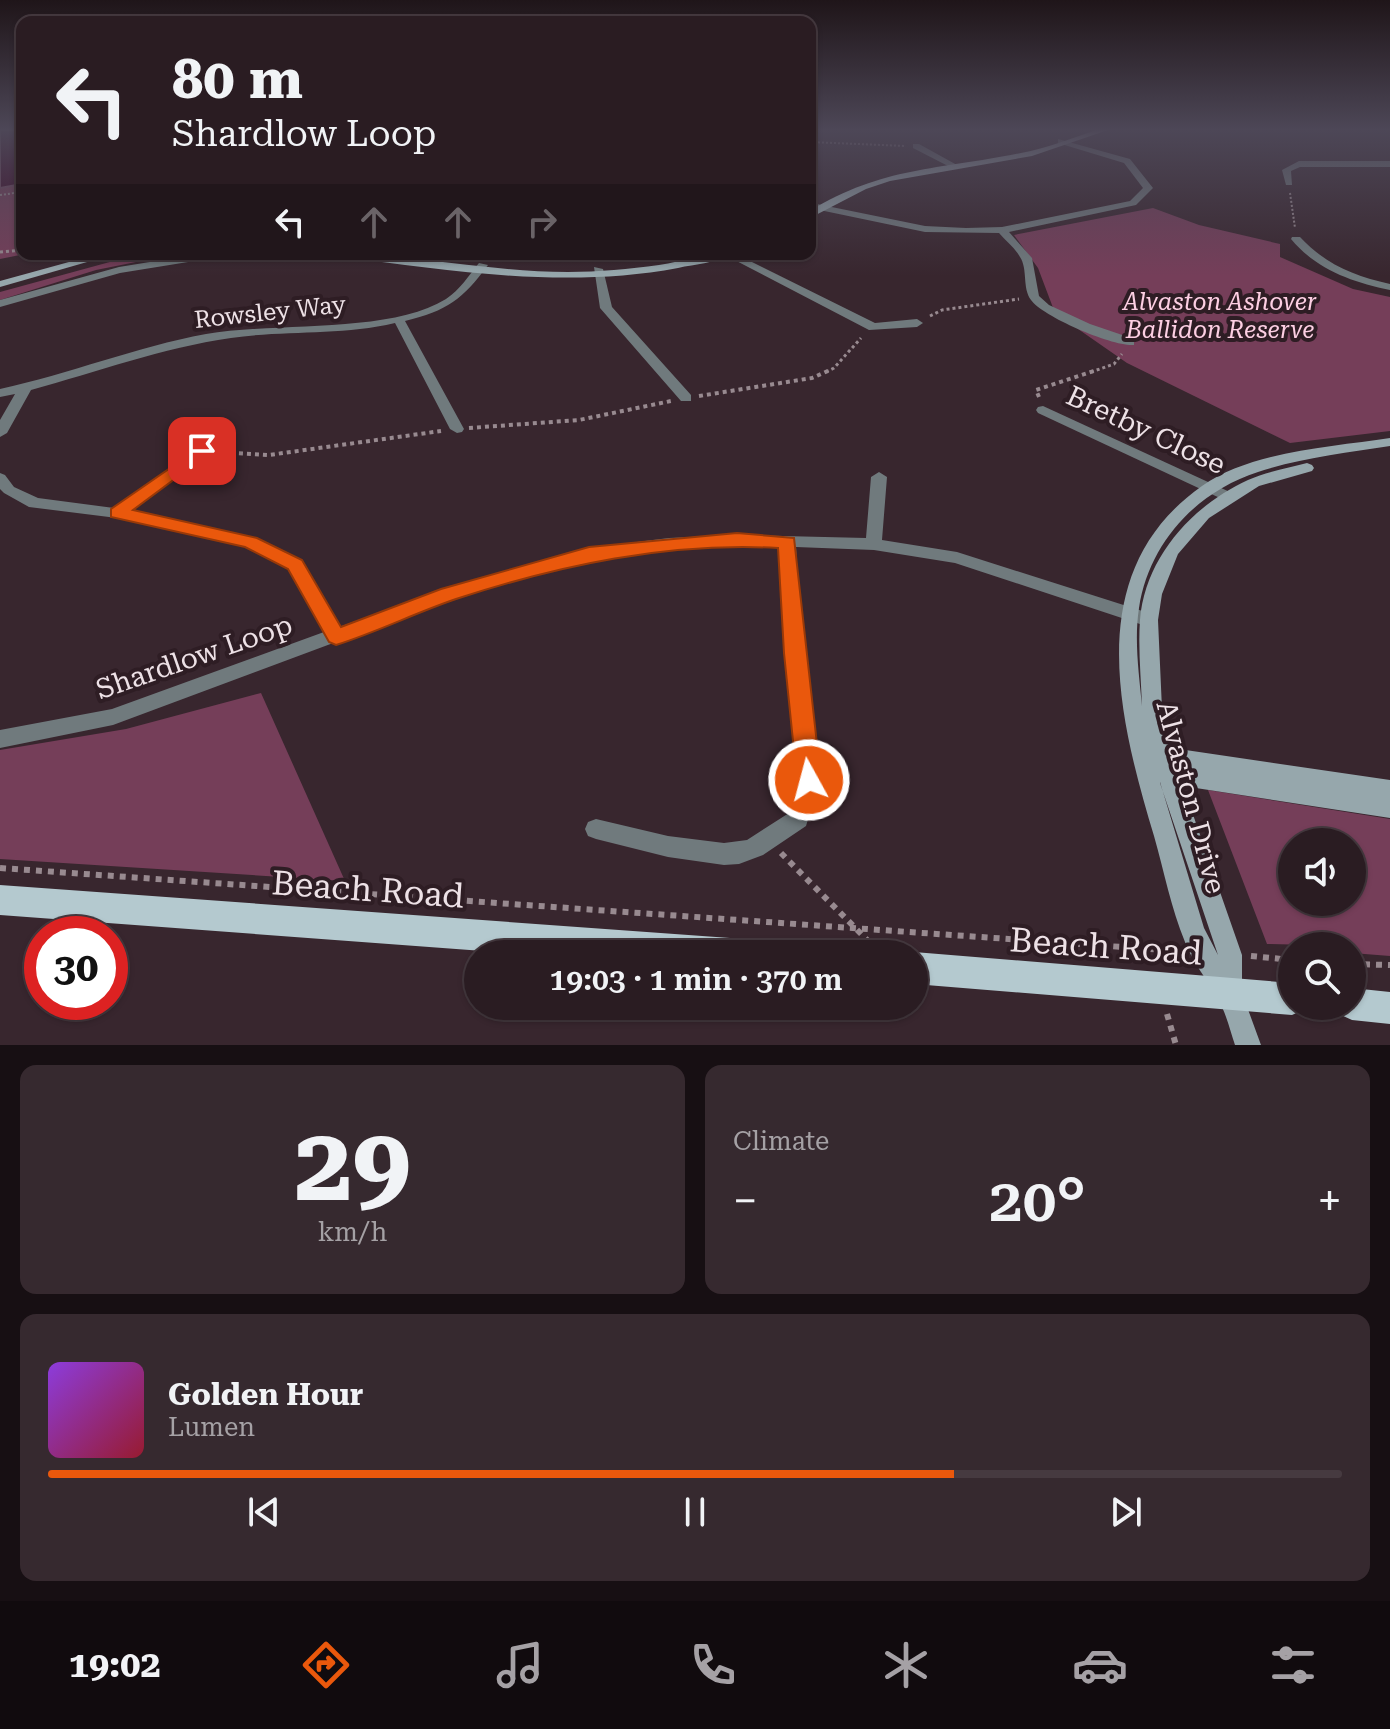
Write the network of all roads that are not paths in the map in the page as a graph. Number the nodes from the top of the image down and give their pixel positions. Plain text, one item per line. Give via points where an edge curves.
1 (880, 179) edge
2 (1141, 179) edge
3 (1288, 179) edge
4 (1289, 183) road end
5 (816, 207) edge
6 (816, 210) edge
7 (1002, 230) junction
8 (1296, 239) road end
9 (88, 260) edge
10 (182, 260) edge
11 (410, 260) edge
12 (431, 260) edge
13 (665, 260) edge
14 (697, 260) edge
15 (739, 260) edge
16 (481, 268) junction
17 (598, 272) junction
18 (0, 284) edge
19 (1390, 287) edge
20 (0, 304) edge
21 (399, 320) junction
22 (917, 323) road end
23 (1130, 342) road end
24 (25, 388) junction
25 (0, 393) edge
26 (686, 398) road end
27 (1043, 410) road end
28 (457, 429) road end
29 (0, 433) edge
30 (1390, 442) edge
31 (202, 451) road end
32 (1390, 453) edge
33 (879, 477) dead end
34 (0, 478) edge
35 (1218, 492) junction
36 (117, 513) junction
37 (787, 542) junction
38 (874, 544) junction
39 (1140, 617) junction
40 (336, 637) junction
41 (0, 739) edge
42 (1142, 761) junction
43 (1165, 765) junction
44 (1390, 789) edge
45 (1390, 808) edge
46 (596, 829) dead end
47 (0, 900) edge
48 (541, 940) edge
49 (928, 969) edge
50 (1229, 993) junction
51 (1278, 998) edge
52 (1366, 1005) edge
53 (1390, 1008) edge
54 (1248, 1045) edge

1 - 5 street
2 - 7 street via 1148,188 1133,203
3 - 4 street
6 - 7 street via 925,229
7 - 23 street via 1027,258 1034,297 1086,327
8 - 19 street via 1311,258 1336,271
9 - 18 street
10 - 20 street via 119,270
11 - 16 street
12 - 16 street
13 - 17 street
14 - 17 street
15 - 22 street via 873,327
16 - 17 street
16 - 21 street, Rowsley Way via 448,303
17 - 26 street via 606,308
21 - 24 street, Rowsley Way via 245,331
21 - 28 street
24 - 25 street, Rowsley Way
24 - 29 street
27 - 35 street, Bretby Close
30 - 35 street, Alvaston Drive via 1237,475
31 - 36 street
32 - 35 street, Alvaston Drive via 1295,470
33 - 38 street
34 - 36 street via 9,490 35,503
35 - 39 street, Alvaston Drive via 1171,552
36 - 40 street via 250,542 295,564
37 - 38 street, Shardlow Loop
37 - 40 street, Shardlow Loop via 737,540 589,554 448,594
37 - 46 street via 809,780 798,819 739,853 678,849
38 - 39 street, Shardlow Loop via 957,558
39 - 42 street, Alvaston Drive via 1127,664
39 - 43 street, Alvaston Drive
40 - 41 street, Shardlow Loop via 113,717
42 - 43 street
42 - 50 street, Alvaston Drive via 1202,953
43 - 44 street
43 - 45 street
43 - 50 street, Alvaston Drive via 1230,955
47 - 48 main road, Beach Road
49 - 50 main road, Beach Road
50 - 51 main road, Beach Road
50 - 54 street, Alvaston Drive
52 - 53 main road

